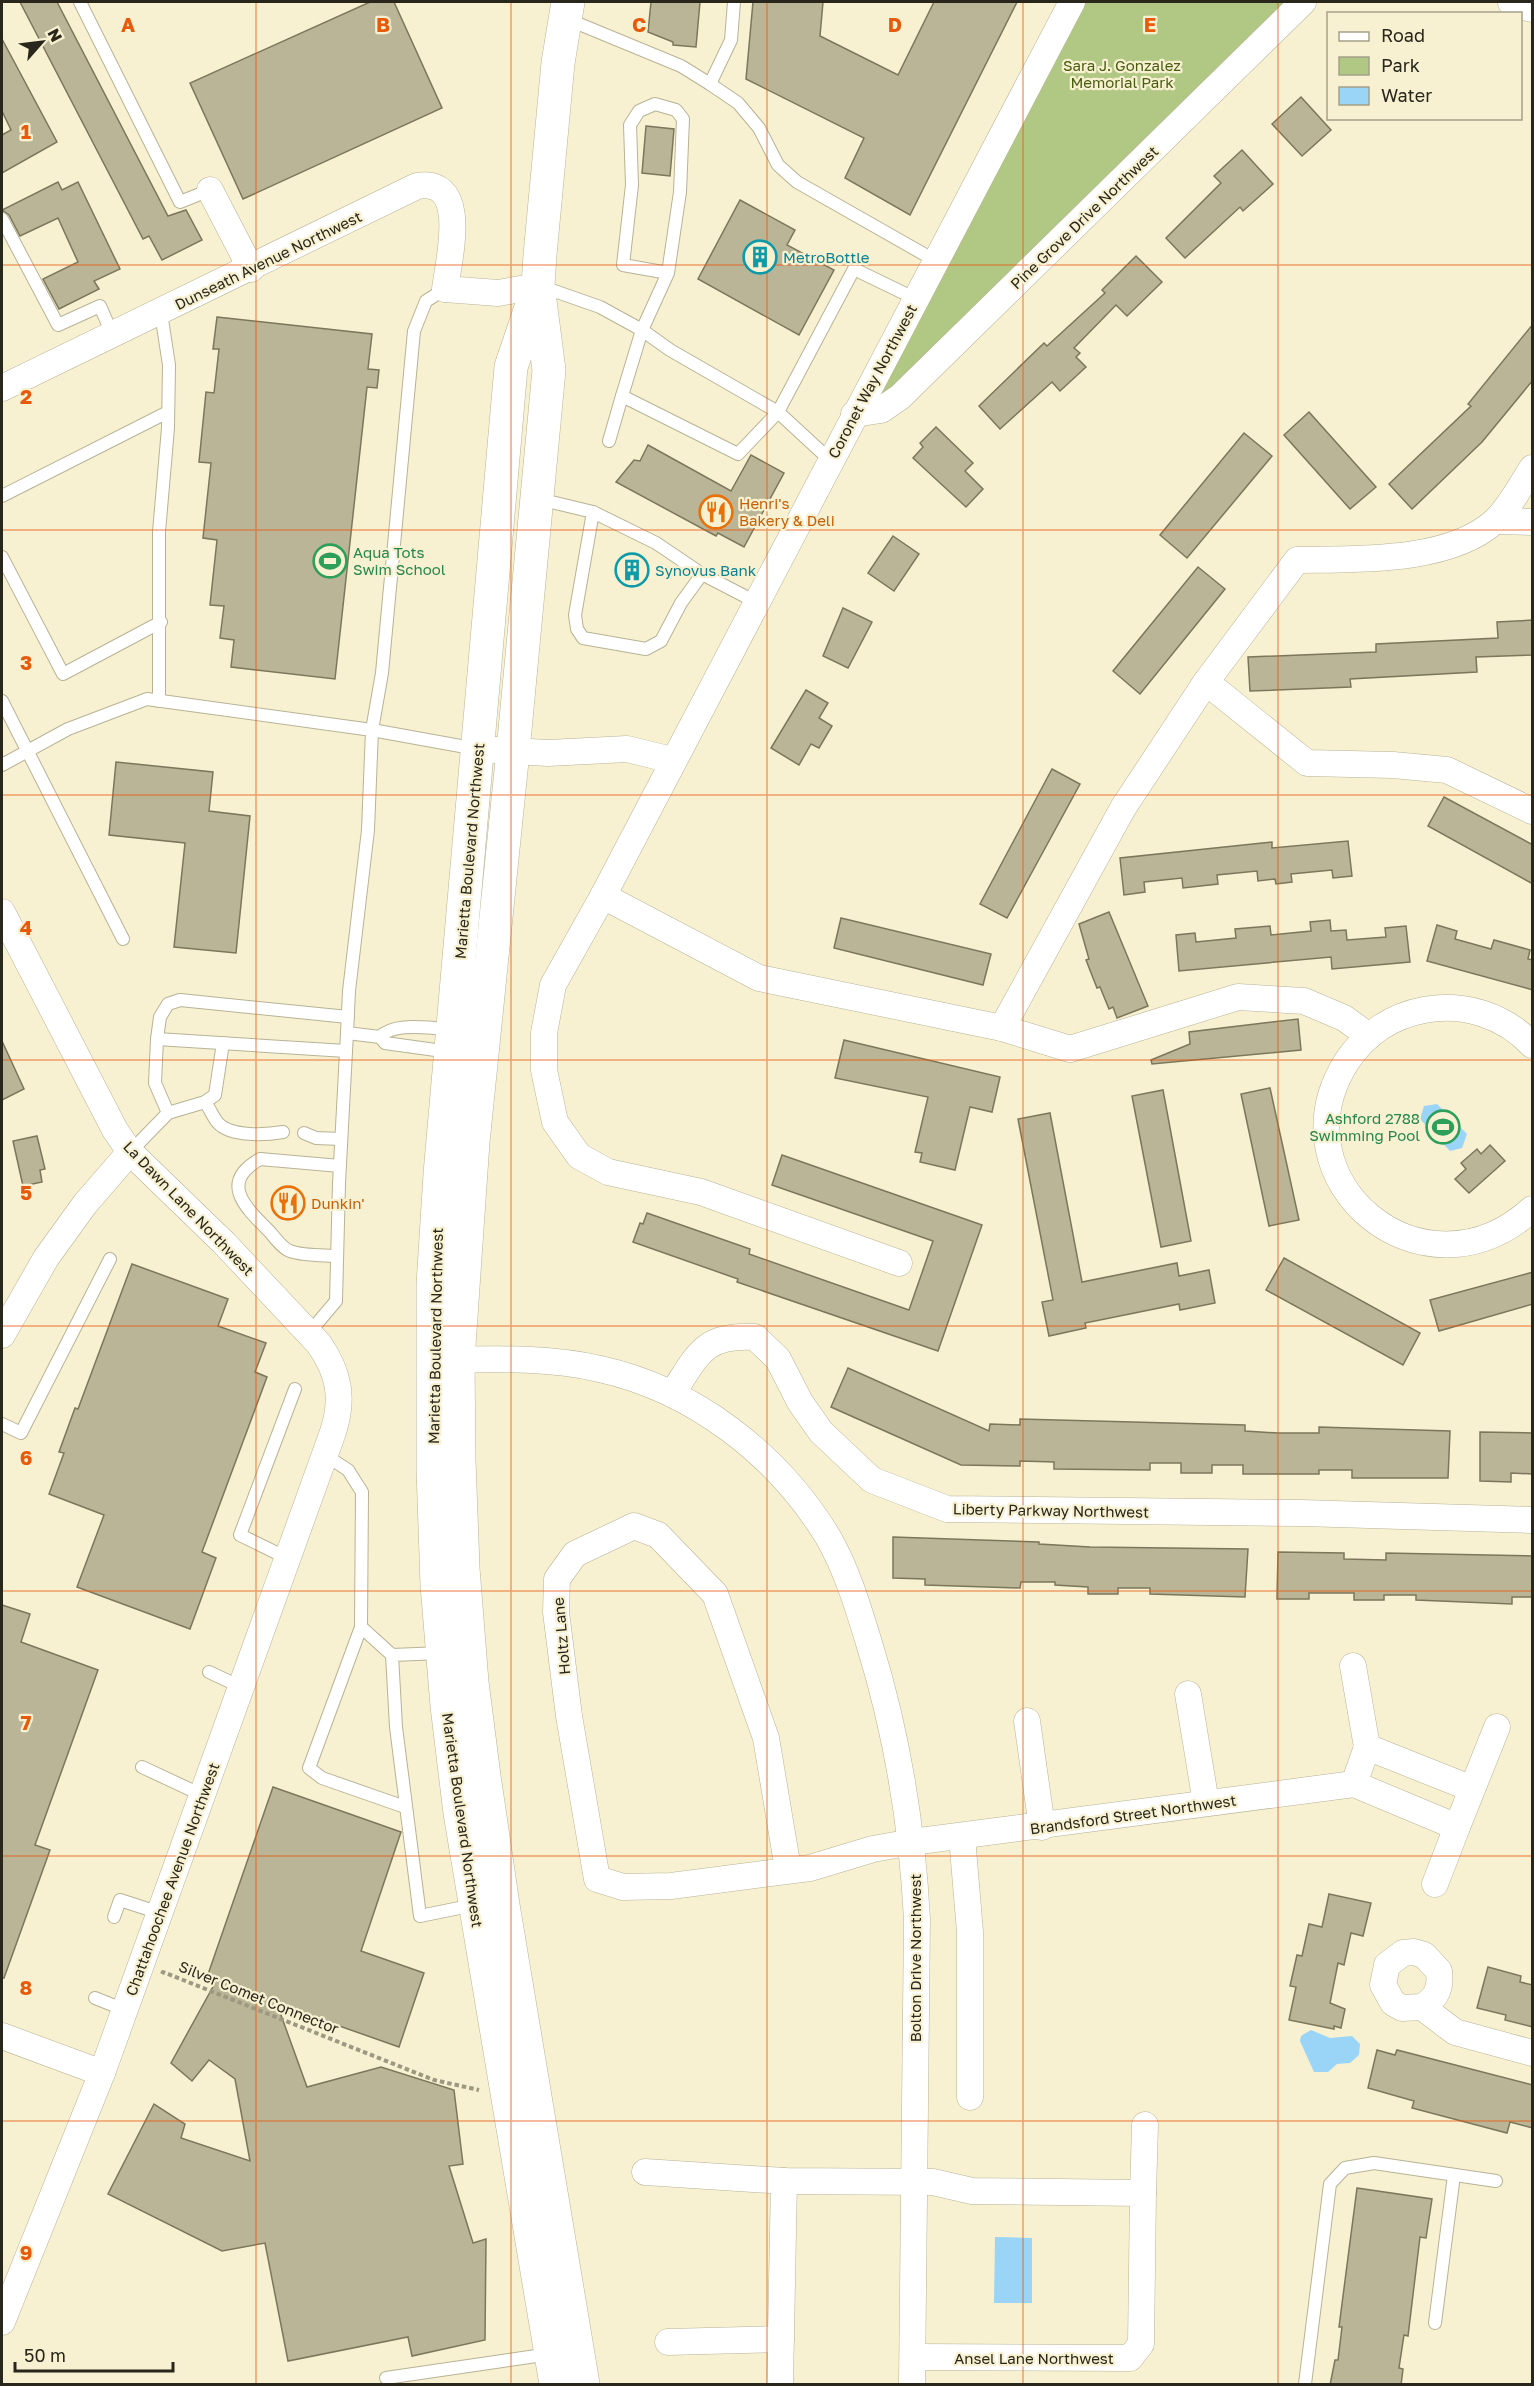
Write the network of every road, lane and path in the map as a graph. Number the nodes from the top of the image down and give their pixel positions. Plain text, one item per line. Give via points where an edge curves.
1 (80, 2) edge
2 (734, 2) edge
3 (1072, 2) edge
4 (1303, 2) edge
5 (1514, 2) edge
6 (1533, 6) edge
7 (567, 10) edge
8 (710, 84) junction
9 (210, 190) joint
10 (2, 219) edge
11 (936, 261) junction
12 (251, 269) junction
13 (668, 273) junction
14 (538, 286) junction
15 (445, 289) junction
16 (916, 299) junction
17 (161, 313) junction
18 (642, 330) junction
19 (113, 336) junction
20 (2, 388) edge
21 (622, 396) junction
22 (168, 412) junction
23 (778, 412) junction
24 (854, 414) junction
25 (609, 441) dead end
26 (830, 459) junction
27 (1533, 468) edge
28 (2, 496) edge
29 (537, 498) junction
30 (593, 512) junction
31 (1495, 521) junction
32 (1533, 522) edge
33 (2, 556) edge
34 (702, 574) junction
35 (756, 602) junction
36 (160, 622) junction
37 (1206, 682) junction
38 (2, 701) edge
39 (159, 701) junction
40 (372, 730) junction
41 (478, 749) junction
42 (27, 751) junction
43 (513, 751) junction
44 (672, 760) junction
45 (2, 765) edge
46 (1533, 811) edge
47 (603, 896) junction
48 (2, 912) edge
49 (123, 939) dead end
50 (348, 1017) junction
51 (1002, 1028) junction
52 (347, 1033) junction
53 (1369, 1036) junction
54 (380, 1037) junction
55 (157, 1039) junction
56 (452, 1041) junction
57 (223, 1043) junction
58 (1533, 1045) edge
59 (346, 1052) junction
60 (205, 1102) junction
61 (168, 1113) junction
62 (283, 1136) dead end
63 (303, 1137) dead end
64 (341, 1139) junction
65 (130, 1152) junction
66 (340, 1166) junction
67 (1533, 1209) edge
68 (337, 1256) junction
69 (110, 1259) dead end
70 (899, 1263) dead end
71 (309, 1333) junction
72 (2, 1335) edge
73 (444, 1360) junction
74 (295, 1389) dead end
75 (672, 1394) junction
76 (2, 1424) edge
77 (329, 1443) junction
78 (1533, 1520) edge
79 (287, 1558) junction
80 (361, 1627) junction
81 (443, 1653) junction
82 (392, 1655) junction
83 (1353, 1666) dead end
84 (209, 1672) dead end
85 (241, 1687) junction
86 (1188, 1694) dead end
87 (1027, 1721) dead end
88 (1497, 1727) dead end
89 (1367, 1747) junction
90 (141, 1767) dead end
91 (1354, 1784) junction
92 (1470, 1788) junction
93 (202, 1796) junction
94 (1206, 1803) junction
95 (405, 1807) junction
96 (1042, 1827) junction
97 (1457, 1827) junction
98 (962, 1837) junction
99 (912, 1842) junction
100 (788, 1869) junction
101 (1435, 1884) dead end
102 (475, 1904) junction
103 (160, 1913) junction
104 (114, 1917) dead end
105 (159, 1983) dead end
106 (95, 1998) dead end
107 (1422, 2007) dead end
108 (125, 2010) junction
109 (2, 2036) edge
110 (1533, 2053) edge
111 (102, 2073) junction
112 (489, 2092) dead end
113 (970, 2097) dead end
114 (1145, 2125) dead end
115 (645, 2172) dead end
116 (1454, 2175) junction
117 (784, 2181) junction
118 (915, 2181) junction
119 (1496, 2181) dead end
120 (1143, 2193) junction
121 (2, 2322) edge
122 (1435, 2323) dead end
123 (781, 2339) junction
124 (668, 2342) dead end
125 (913, 2357) junction
126 (563, 2359) edge
127 (386, 2378) dead end
128 (583, 2385) edge
129 (780, 2385) edge
130 (912, 2385) edge
131 (1305, 2385) edge

1 - 9 lane via 180,202
2 - 8 lane via 731,40
3 - 11 street, Coronet Way Northwest
4 - 24 street, Pine Grove Drive Northwest via 900,397 882,410
5 - 6 street
7 - 8 lane
7 - 14 main road via 558,63
8 - 11 lane via 738,103 759,128 778,165 797,182
9 - 12 street
10 - 19 lane via 58,326 100,306
11 - 16 street, Coronet Way Northwest
12 - 15 street, Dunseath Avenue Northwest via 417,186 430,184 444,191 451,204 452,236
12 - 17 street, Dunseath Avenue Northwest
13 - 13 lane via 680,192 683,119 676,110 655,104 639,111 630,125 632,185 623,265
13 - 18 lane
14 - 15 street via 498,293
14 - 18 lane via 600,307
14 - 29 main road via 549,370
14 - 41 main road, Marietta Boulevard Northwest via 511,367
15 - 40 lane via 426,301 414,331 382,673
16 - 23 lane via 854,269
16 - 24 street, Coronet Way Northwest
17 - 19 street, Dunseath Avenue Northwest
17 - 22 lane via 169,364
18 - 21 lane
18 - 23 lane
19 - 20 street, Dunseath Avenue Northwest
21 - 23 lane via 738,454
21 - 25 lane
22 - 28 lane
22 - 36 lane via 159,531
23 - 26 lane
24 - 26 street, Coronet Way Northwest
26 - 35 street, Coronet Way Northwest
27 - 31 street
29 - 30 lane
29 - 43 main road
30 - 34 lane via 656,543
30 - 34 lane via 575,615 577,629 584,638 646,649 661,641
31 - 32 street
31 - 37 street via 1452,547 1372,559 1297,560
33 - 36 lane via 63,674
34 - 35 lane
35 - 44 street, Coronet Way Northwest
36 - 39 lane
37 - 46 street via 1307,763 1447,770
37 - 51 street via 1124,808
38 - 42 lane
39 - 40 lane
39 - 42 lane via 147,699 68,729
40 - 41 lane
40 - 50 lane via 368,830
41 - 43 street
41 - 56 main road, Marietta Boulevard Northwest
42 - 45 lane
42 - 49 lane
43 - 44 street via 627,750
43 - 73 main road via 473,1142
44 - 47 street, Coronet Way Northwest
47 - 51 street via 759,978
47 - 70 street, Coronet Way Northwest via 553,985 544,1033 544,1070 555,1122 579,1156 608,1172 701,1192
48 - 65 street, La Dawn Lane Northwest
50 - 52 lane
50 - 55 lane via 180,1000 168,1004 160,1017
51 - 53 street via 1070,1049 1238,997 1304,1001 1344,1018
52 - 54 lane
52 - 59 lane
53 - 58 street via 1410,1013 1458,1008 1481,1012 1503,1022
53 - 67 street via 1340,1072 1328,1116 1332,1161 1354,1201 1388,1231 1409,1240 1454,1246 1498,1234
54 - 56 lane via 385,1043
54 - 56 lane via 387,1029 398,1028
55 - 57 lane
55 - 61 lane via 155,1083
56 - 73 main road, Marietta Boulevard Northwest via 439,1185
57 - 59 lane
57 - 60 lane via 215,1095
59 - 64 lane
60 - 61 lane
60 - 62 lane via 220,1125 234,1131
61 - 65 lane
63 - 64 lane
64 - 66 lane
65 - 71 street, La Dawn Lane Northwest
65 - 72 street via 46,1258
66 - 68 lane
66 - 68 lane via 260,1159 249,1165 238,1186 248,1210 289,1251
68 - 71 lane via 336,1301
69 - 76 lane via 21,1433
71 - 77 street, La Dawn Lane Northwest via 332,1363 337,1377 340,1395
73 - 75 street, Bolton Drive Northwest via 572,1363 638,1380
73 - 81 main road, Marietta Boulevard Northwest via 437,1586
73 - 126 main road via 472,1682
74 - 79 lane via 240,1535
75 - 78 street, Liberty Parkway Northwest via 707,1346 731,1336 755,1337 778,1359 820,1432 872,1480 947,1509
75 - 99 street, Bolton Drive Northwest via 735,1433 764,1457 829,1539 855,1595 887,1701
77 - 79 street, Chattahoochee Avenue Northwest
77 - 80 lane via 362,1492
79 - 85 street, Chattahoochee Avenue Northwest
80 - 82 lane
80 - 95 lane via 309,1768 322,1778
81 - 82 lane
81 - 102 main road, Marietta Boulevard Northwest via 460,1813
82 - 95 lane
83 - 89 street
84 - 85 lane
85 - 93 street, Chattahoochee Avenue Northwest
86 - 94 street
87 - 96 street
88 - 92 street
89 - 91 street
89 - 92 street
90 - 93 lane
91 - 94 street, Brandsford Street Northwest
91 - 97 street
92 - 97 street
93 - 103 street, Chattahoochee Avenue Northwest
94 - 96 street, Brandsford Street Northwest
95 - 102 lane via 420,1916
96 - 98 street, Brandsford Street Northwest
97 - 101 street
98 - 99 street, Brandsford Street Northwest
98 - 113 street via 970,1932
99 - 100 street, Holtz Lane via 810,1868
99 - 118 street, Bolton Drive Northwest via 917,1919
100 - 100 street, Holtz Lane via 671,1886 623,1887 597,1879 556,1612 557,1579 575,1554 634,1526 658,1535 715,1594 766,1738
102 - 126 main road, Marietta Boulevard Northwest
103 - 104 lane via 120,1900
103 - 108 street, Chattahoochee Avenue Northwest
105 - 112 path, Silver Comet Connector via 163,1972 434,2080
106 - 108 lane
107 - 110 street via 1455,2032
108 - 111 street, Chattahoochee Avenue Northwest
109 - 111 street
111 - 121 street, Chattahoochee Avenue Northwest
114 - 120 street, Ansel Lane Northwest
115 - 117 street
116 - 119 lane
116 - 122 lane
116 - 131 lane via 1374,2163 1345,2168 1330,2184
117 - 118 street
117 - 123 street
118 - 120 street via 972,2191
118 - 125 street, Bolton Drive Northwest
120 - 125 street, Ansel Lane Northwest via 1141,2344 1130,2358
123 - 124 street
123 - 129 street
125 - 130 street, Bolton Drive Northwest
126 - 127 lane
126 - 128 main road

